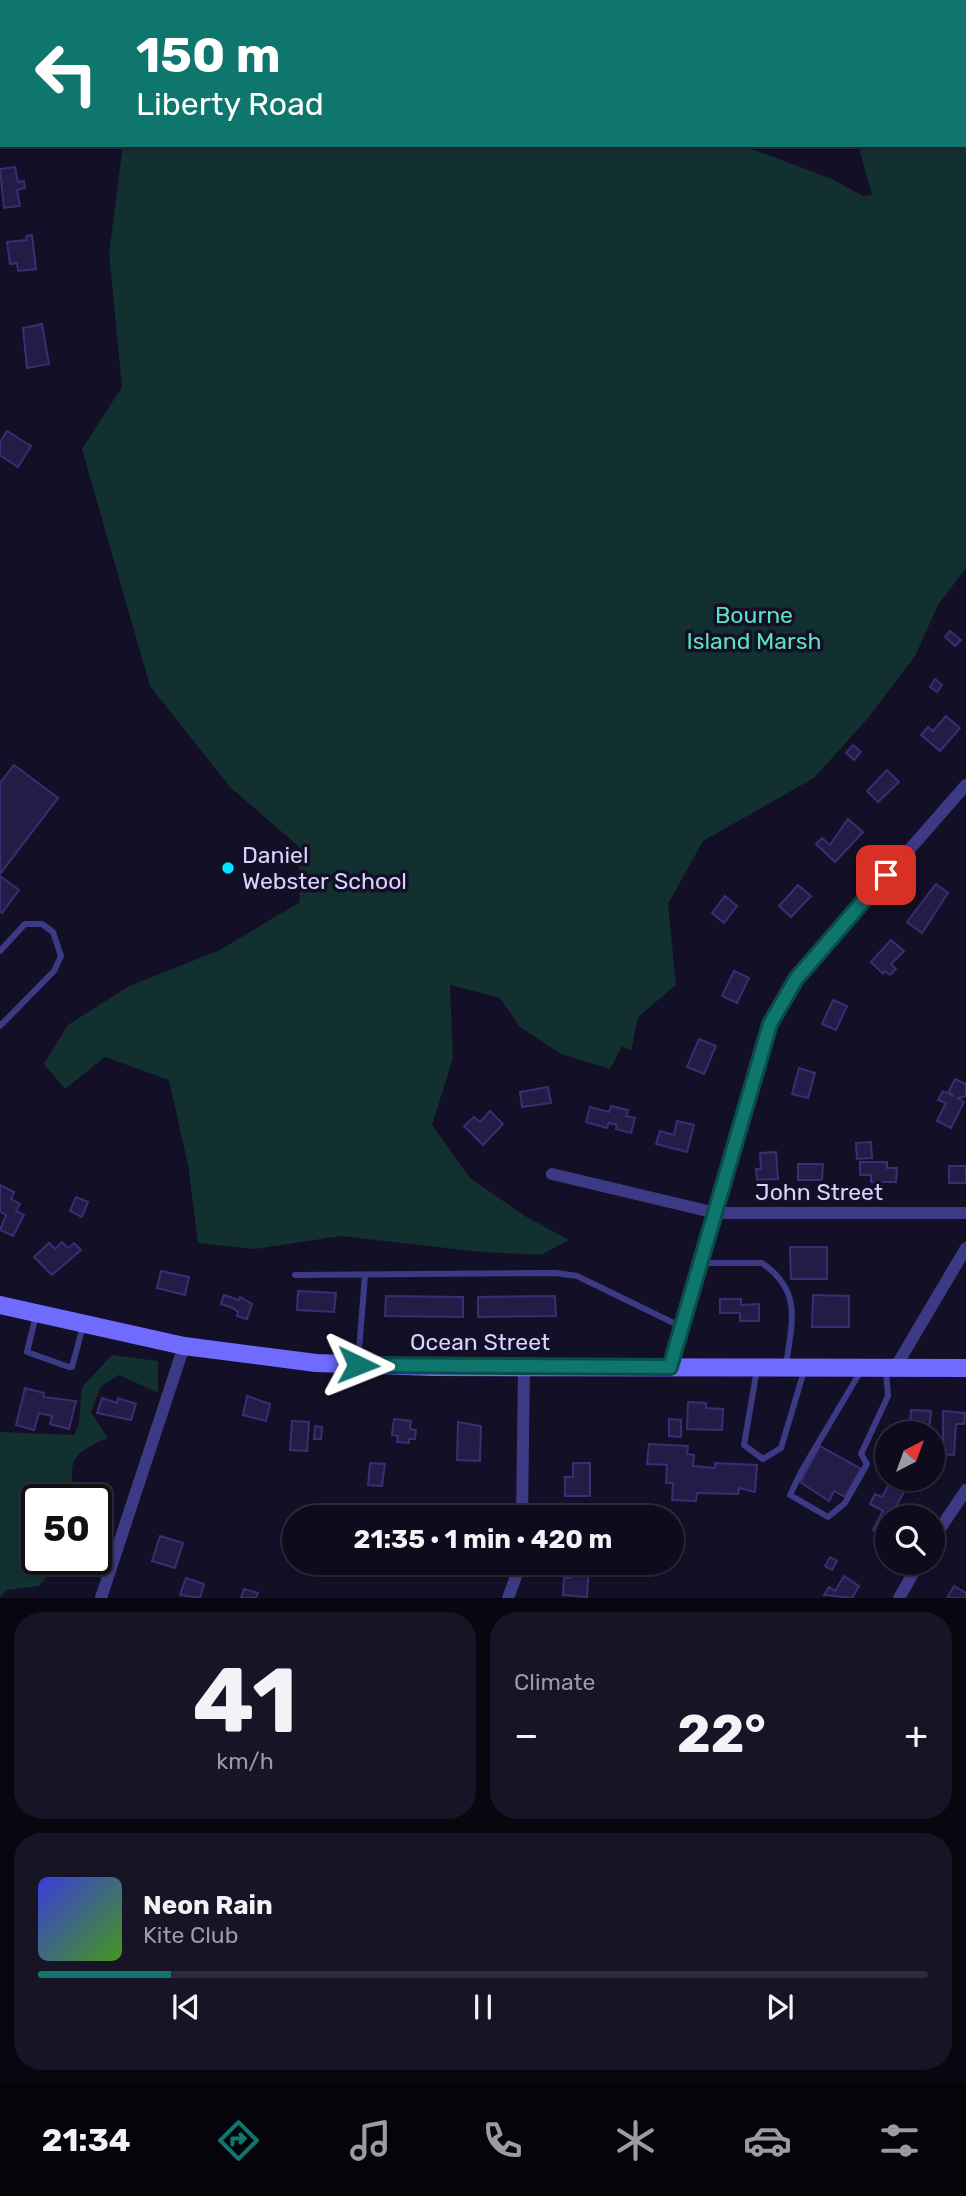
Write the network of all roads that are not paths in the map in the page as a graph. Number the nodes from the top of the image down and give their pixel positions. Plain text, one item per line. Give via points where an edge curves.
1 (966, 785) edge
2 (0, 951) edge
3 (0, 1026) edge
4 (551, 1174) dead end
5 (716, 1213) junction
6 (966, 1213) edge
7 (966, 1248) edge
8 (701, 1263) junction
9 (295, 1275) dead end
10 (365, 1275) junction
11 (0, 1305) edge
12 (37, 1313) junction
13 (83, 1323) junction
14 (682, 1327) junction
15 (184, 1346) junction
16 (358, 1365) junction
17 (524, 1366) junction
18 (670, 1367) junction
19 (757, 1367) junction
20 (786, 1367) junction
21 (805, 1367) junction
22 (863, 1368) junction
23 (890, 1368) junction
24 (966, 1368) edge
25 (966, 1490) edge
26 (523, 1505) edge
27 (945, 1521) edge
28 (517, 1575) edge
29 (912, 1575) edge
30 (101, 1598) edge
31 (508, 1598) edge
32 (899, 1598) edge

1 - 5 street via 830,937 783,997 765,1035
2 - 3 lane via 25,924 41,924 53,932 60,946 59,962
4 - 5 street, John Street
5 - 6 street, John Street
5 - 8 street
7 - 23 street
8 - 14 street
8 - 20 lane via 762,1263 787,1288 793,1310
9 - 10 lane
10 - 14 lane via 577,1276
10 - 16 lane
11 - 12 main road, Ocean Street
12 - 13 main road, Ocean Street
12 - 13 lane via 27,1352 69,1367 78,1353
13 - 15 main road, Ocean Street
14 - 18 street
15 - 16 main road, Ocean Street
15 - 30 street
16 - 17 main road, Ocean Street
17 - 18 main road, Ocean Street
17 - 26 street
18 - 19 main road, Ocean Street
19 - 20 main road, Ocean Street
19 - 21 lane via 744,1445 763,1459 781,1448
20 - 21 main road, Ocean Street
21 - 22 main road, Ocean Street
22 - 23 main road, Ocean Street
22 - 23 lane via 790,1495 828,1517 845,1503 867,1464 861,1454 888,1396
23 - 24 main road, Ocean Street
25 - 27 street
28 - 31 street
29 - 32 street

